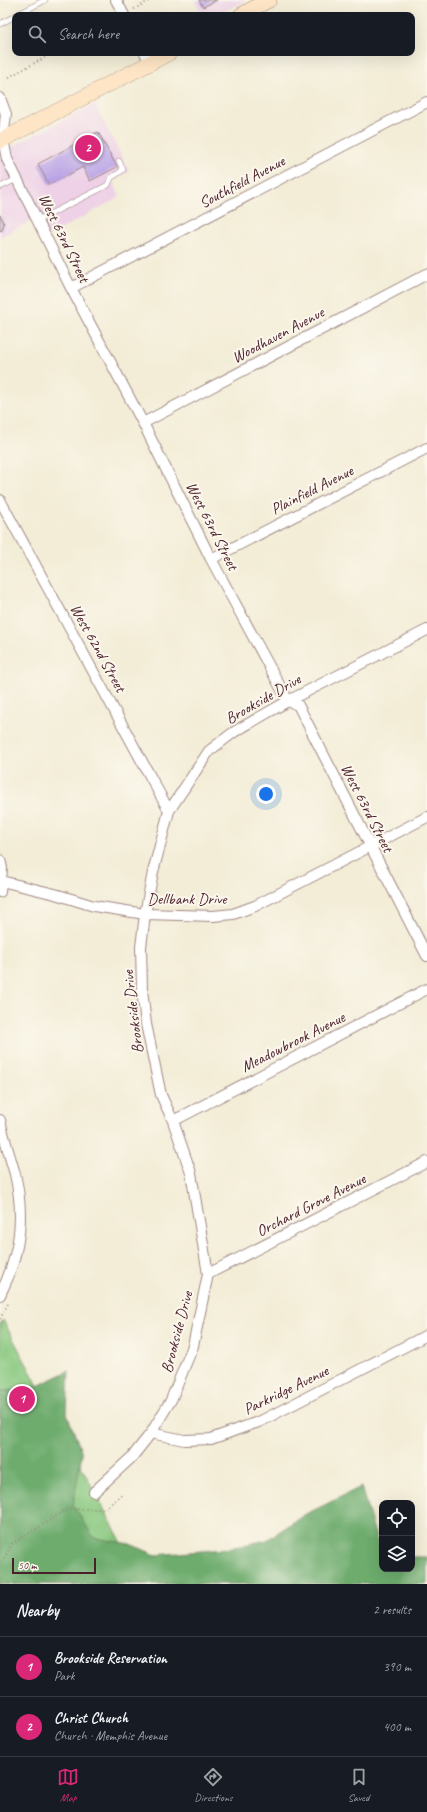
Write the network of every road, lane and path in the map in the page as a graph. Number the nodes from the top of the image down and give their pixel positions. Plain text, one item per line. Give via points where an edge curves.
1 (45, 0) edge
2 (116, 0) edge
3 (151, 0) edge
4 (269, 0) edge
5 (134, 9) dead end
6 (23, 12) edge
7 (122, 12) edge
8 (247, 12) edge
9 (12, 18) edge
10 (0, 24) edge
11 (48, 56) edge
12 (147, 58) edge
13 (9, 77) dead end
14 (0, 98) edge
15 (427, 102) edge
16 (1, 140) edge
17 (119, 161) dead end
18 (18, 179) junction
19 (0, 187) edge
20 (38, 220) junction
21 (427, 274) edge
22 (71, 288) junction
23 (143, 423) junction
24 (427, 448) edge
25 (0, 500) edge
26 (211, 559) junction
27 (427, 630) edge
28 (288, 700) junction
29 (169, 811) junction
30 (427, 816) edge
31 (370, 846) junction
32 (0, 860) edge
33 (1, 881) edge
34 (0, 892) edge
35 (145, 914) junction
36 (427, 956) edge
37 (427, 990) edge
38 (0, 1120) edge
39 (174, 1121) junction
40 (427, 1162) edge
41 (208, 1274) junction
42 (0, 1295) edge
43 (9, 1302) dead end
44 (0, 1319) edge
45 (427, 1335) edge
46 (151, 1433) junction
47 (94, 1492) dead end
48 (122, 1494) dead end
49 (0, 1565) edge

1 - 6 lane
2 - 7 street
3 - 5 path
4 - 8 main road
9 - 10 lane
11 - 13 path
12 - 16 main road
14 - 16 street, West 63rd Street via 6,114
15 - 22 street, Southfield Avenue
16 - 18 street, West 63rd Street via 7,159
17 - 20 lane via 123,170 111,178 108,184
18 - 19 lane
18 - 20 street, West 63rd Street
20 - 22 street, West 63rd Street
21 - 23 street, Woodhaven Avenue
22 - 23 street, West 63rd Street
23 - 26 street, West 63rd Street
24 - 26 street, Plainfield Avenue
25 - 29 street, West 62nd Street
26 - 28 street, West 63rd Street
27 - 28 street, Brookside Drive
28 - 29 street, Brookside Drive via 234,732 209,751
28 - 31 street, West 63rd Street via 298,705
29 - 35 street, Brookside Drive
30 - 31 street, Dellbank Drive
31 - 35 street, Dellbank Drive via 254,906 233,914 191,917
31 - 36 street, West 63rd Street
32 - 33 street
33 - 34 street
33 - 35 street, Dellbank Drive via 94,906
35 - 39 street, Brookside Drive via 142,990 146,1024 161,1095
37 - 39 street, Meadowbrook Avenue
38 - 42 street via 15,1174 20,1206 20,1232 16,1256
39 - 41 street, Brookside Drive via 191,1173
40 - 41 street, Orchard Grove Avenue
41 - 46 street, Brookside Drive via 184,1370 171,1400
43 - 44 path
45 - 46 street, Parkridge Avenue via 254,1424 211,1439 184,1440
46 - 47 street, Brookside Drive via 128,1461
48 - 49 path via 105,1509 66,1509 12,1544

